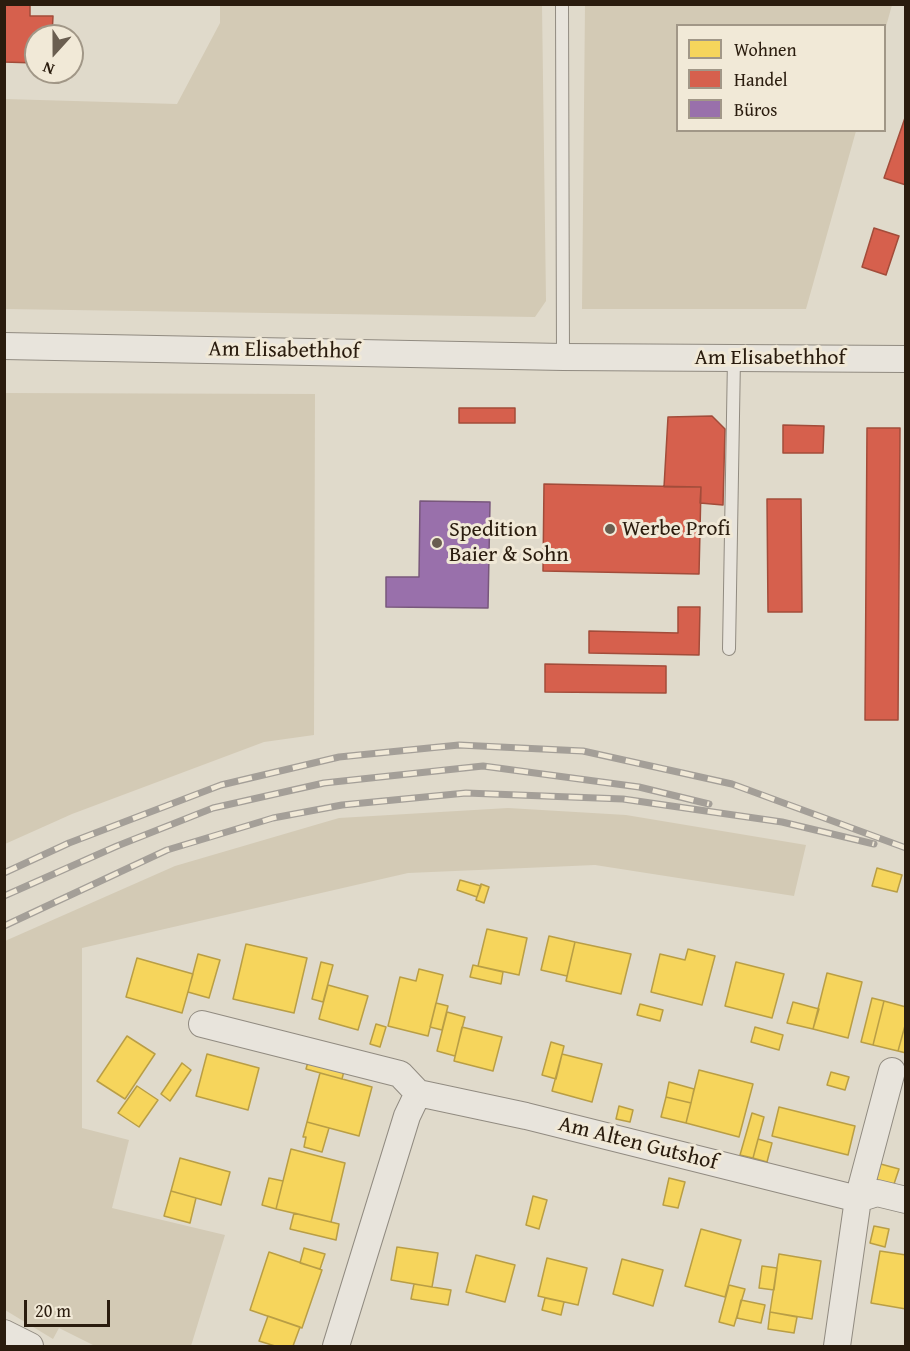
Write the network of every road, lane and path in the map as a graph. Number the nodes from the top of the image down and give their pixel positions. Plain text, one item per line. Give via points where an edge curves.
1 (562, 4) edge
2 (4, 345) edge
3 (563, 357) junction
4 (734, 358) junction
5 (906, 359) edge
6 (729, 649) dead end
7 (202, 1024) dead end
8 (892, 1071) dead end
9 (417, 1093) junction
10 (858, 1199) junction
11 (906, 1200) edge
12 (336, 1347) edge
13 (837, 1347) edge

1 - 3 lane
2 - 3 street, Am Elisabethhof
3 - 4 street, Am Elisabethhof
4 - 5 street, Am Elisabethhof
4 - 6 lane
7 - 9 street via 400,1074
8 - 10 street
9 - 10 street, Am Alten Gutshof via 526,1116
9 - 12 street
10 - 11 street, Am Alten Gutshof via 877,1193
10 - 13 street

